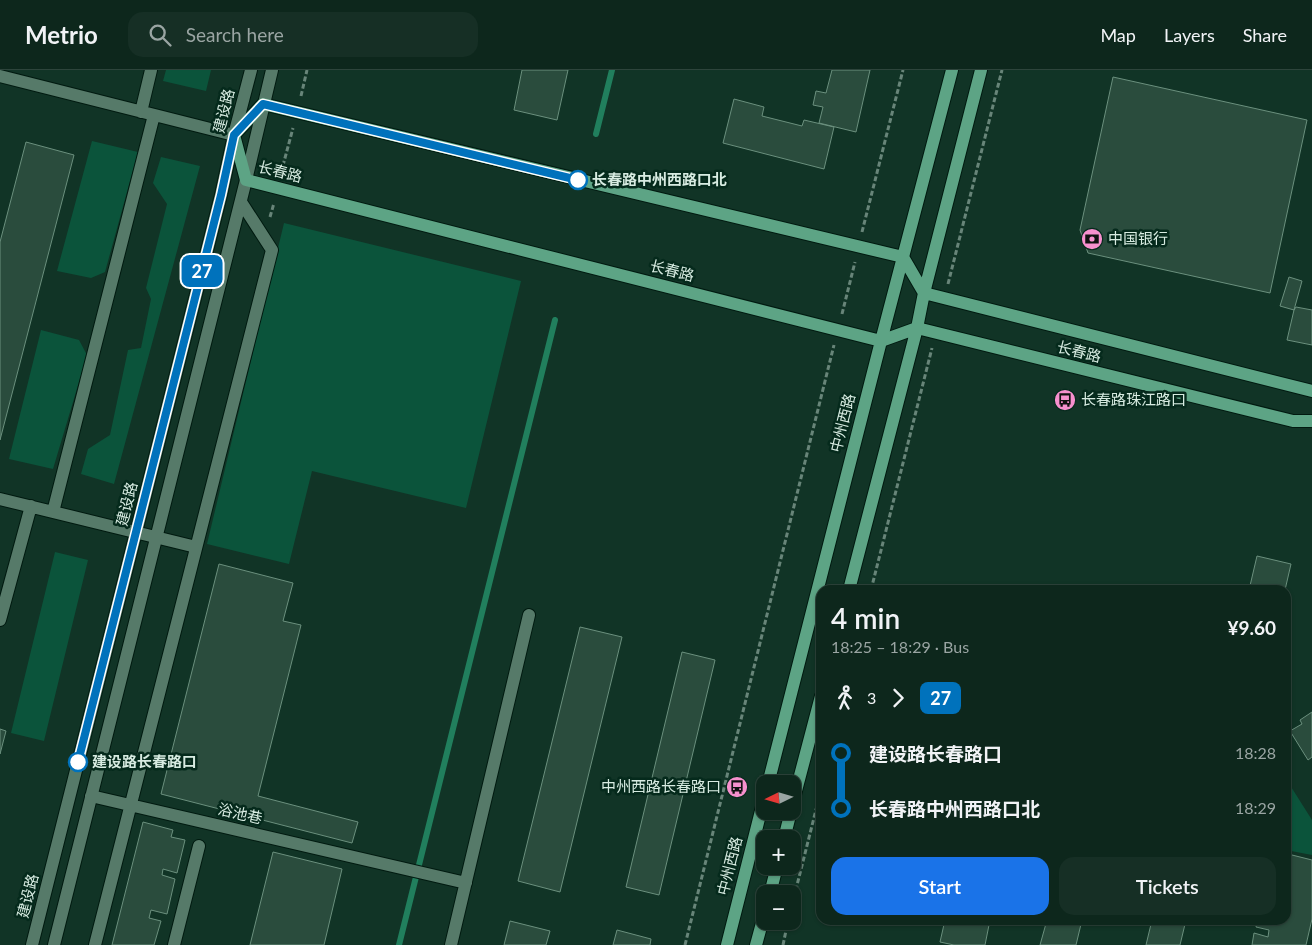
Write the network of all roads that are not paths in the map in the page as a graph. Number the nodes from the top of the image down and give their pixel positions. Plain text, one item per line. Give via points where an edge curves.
1 (151, 70) edge
2 (251, 70) edge
3 (272, 70) edge
4 (952, 70) edge
5 (982, 70) edge
6 (0, 76) edge
7 (263, 104) junction
8 (140, 112) junction
9 (154, 115) junction
10 (234, 135) junction
11 (246, 180) junction
12 (240, 202) junction
13 (903, 258) junction
14 (924, 293) junction
15 (917, 328) junction
16 (881, 341) junction
17 (1312, 391) edge
18 (1312, 421) edge
19 (0, 498) edge
20 (31, 506) junction
21 (53, 512) junction
22 (136, 533) junction
23 (156, 538) junction
24 (196, 547) junction
25 (819, 585) edge
26 (850, 585) edge
27 (816, 596) edge
28 (529, 615) dead end
29 (0, 620) edge
30 (816, 715) edge
31 (770, 775) edge
32 (800, 775) edge
33 (91, 796) junction
34 (130, 805) junction
35 (759, 820) edge
36 (199, 846) dead end
37 (466, 883) junction
38 (760, 930) edge
39 (32, 945) edge
40 (54, 945) edge
41 (95, 945) edge
42 (174, 945) edge
43 (451, 945) edge
44 (727, 945) edge
45 (756, 945) edge

1 - 8 street
2 - 10 street, 建设路
3 - 7 street
4 - 13 main road, 中州西路
5 - 14 main road
6 - 8 street
7 - 10 main road
7 - 11 street
7 - 13 main road
8 - 9 street
9 - 10 street
9 - 21 street
10 - 11 main road, 长春路
10 - 22 street, 建设路
11 - 12 street
11 - 16 main road, 长春路
12 - 23 street
12 - 24 street via 272,250
13 - 14 main road
13 - 16 main road, 中州西路
14 - 15 main road
14 - 17 main road, 长春路
15 - 16 main road
15 - 18 main road, 长春路 via 1293,421
15 - 26 main road
16 - 25 main road, 中州西路
19 - 20 street
20 - 21 street
20 - 29 street
21 - 22 street
22 - 23 street
22 - 39 street, 建设路
23 - 24 street
23 - 33 street
24 - 34 street
27 - 31 main road, 中州西路
28 - 37 street
30 - 32 main road
33 - 34 street, 浴池巷
33 - 40 street
34 - 37 street, 浴池巷
34 - 41 street
35 - 44 main road, 中州西路
36 - 42 street
37 - 43 street
38 - 45 main road

